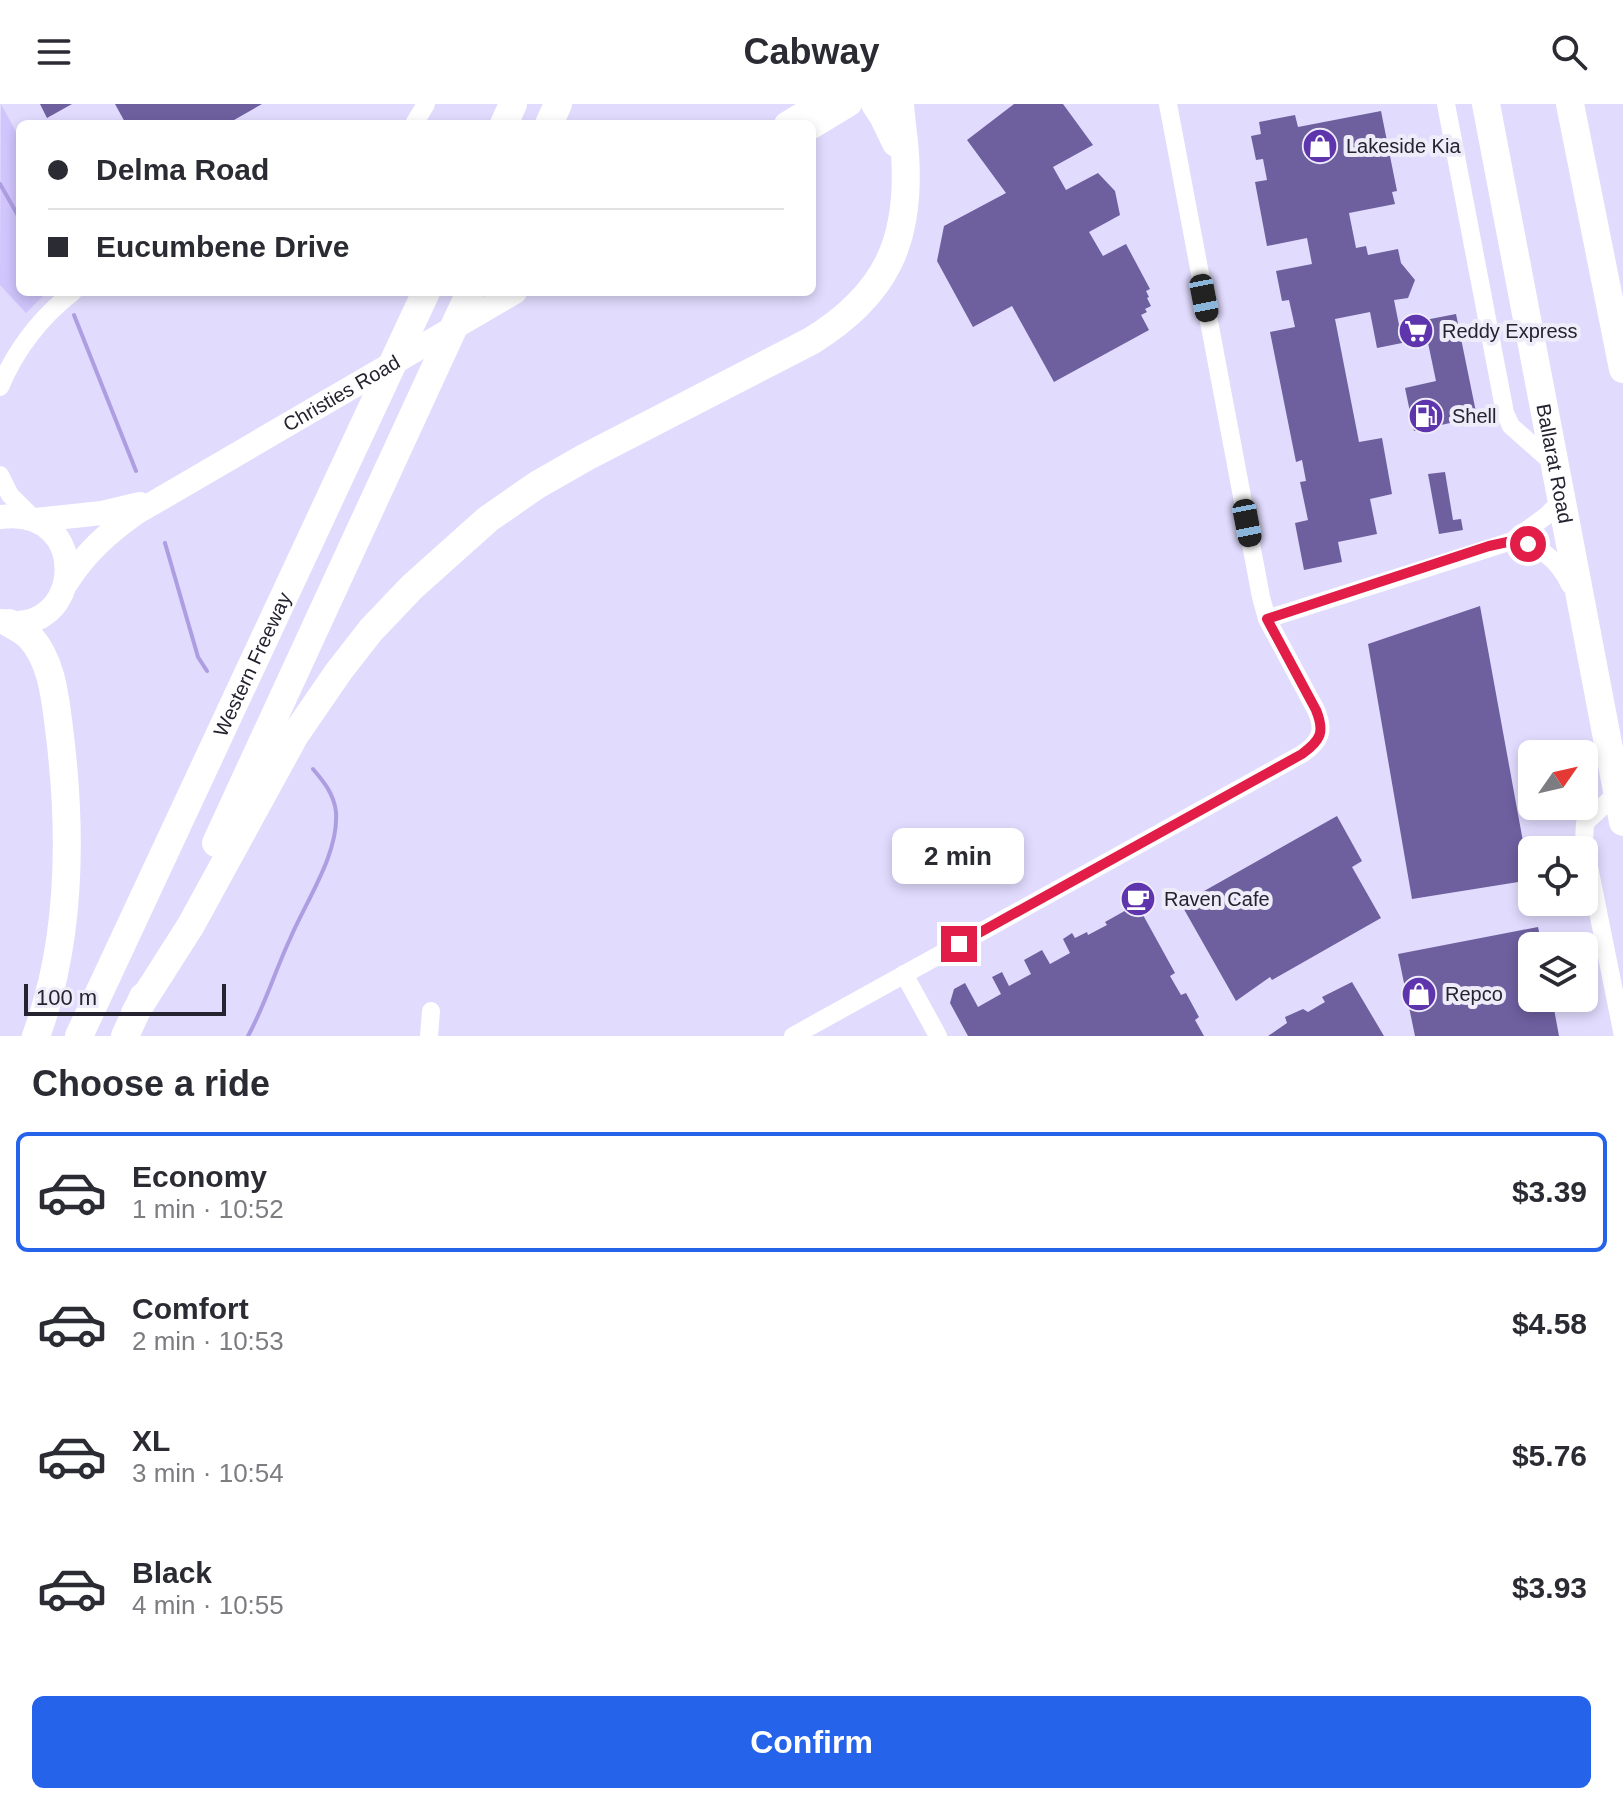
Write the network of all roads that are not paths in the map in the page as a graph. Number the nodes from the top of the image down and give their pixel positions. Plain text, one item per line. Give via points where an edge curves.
1 (819, 104) edge
2 (834, 104) edge
3 (850, 104) edge
4 (875, 104) edge
5 (900, 104) edge
6 (1168, 104) edge
7 (1446, 104) edge
8 (1486, 104) edge
9 (1570, 104) edge
10 (793, 120) edge
11 (806, 120) edge
12 (816, 125) edge
13 (906, 175) junction
14 (68, 296) edge
15 (424, 296) edge
16 (499, 296) edge
17 (476, 302) edge
18 (1623, 369) edge
19 (0, 387) edge
20 (1554, 464) junction
21 (0, 475) edge
22 (169, 493) junction
23 (1561, 501) junction
24 (0, 517) edge
25 (34, 519) junction
26 (1512, 541) junction
27 (67, 582) junction
28 (1583, 616) junction
29 (1267, 619) junction
30 (5, 622) edge
31 (1617, 793) junction
32 (1623, 822) edge
33 (904, 974) junction
34 (431, 1011) dead end
35 (130, 1025) edge
36 (36, 1036) edge
37 (79, 1036) edge
38 (429, 1036) edge
39 (793, 1036) edge
40 (938, 1036) edge
41 (1623, 1036) edge

1 - 10 main road
2 - 11 main road
3 - 12 main road
4 - 13 highway
5 - 13 highway
6 - 29 street
7 - 20 street via 1505,413 1511,426
8 - 20 highway, Ballarat Road
9 - 18 highway
13 - 35 highway via 893,254 878,282 843,320 537,485 443,558 371,630 295,735
14 - 19 street via 27,338
15 - 37 highway, Western Freeway
16 - 17 main road, Christies Road
17 - 22 main road, Christies Road via 365,379
17 - 35 highway, Western Freeway
20 - 23 highway, Ballarat Road
21 - 25 street via 10,495
22 - 25 main road, Christies Road via 102,513
22 - 27 main road, Christies Road via 110,531
23 - 26 street
23 - 28 highway, Ballarat Road
24 - 25 main road, Christies Road
25 - 27 main road via 58,537 65,551
26 - 28 street via 1528,544 1559,564
26 - 29 street
27 - 30 main road, Christies Road via 52,608 39,617
28 - 31 highway, Ballarat Road
29 - 33 street via 1320,720 1321,731 1311,748
30 - 36 highway via 29,636 47,667 63,760 68,856 61,934
31 - 32 highway, Ballarat Road
31 - 41 street via 1585,823 1584,842
33 - 39 street
33 - 40 street
34 - 38 street

